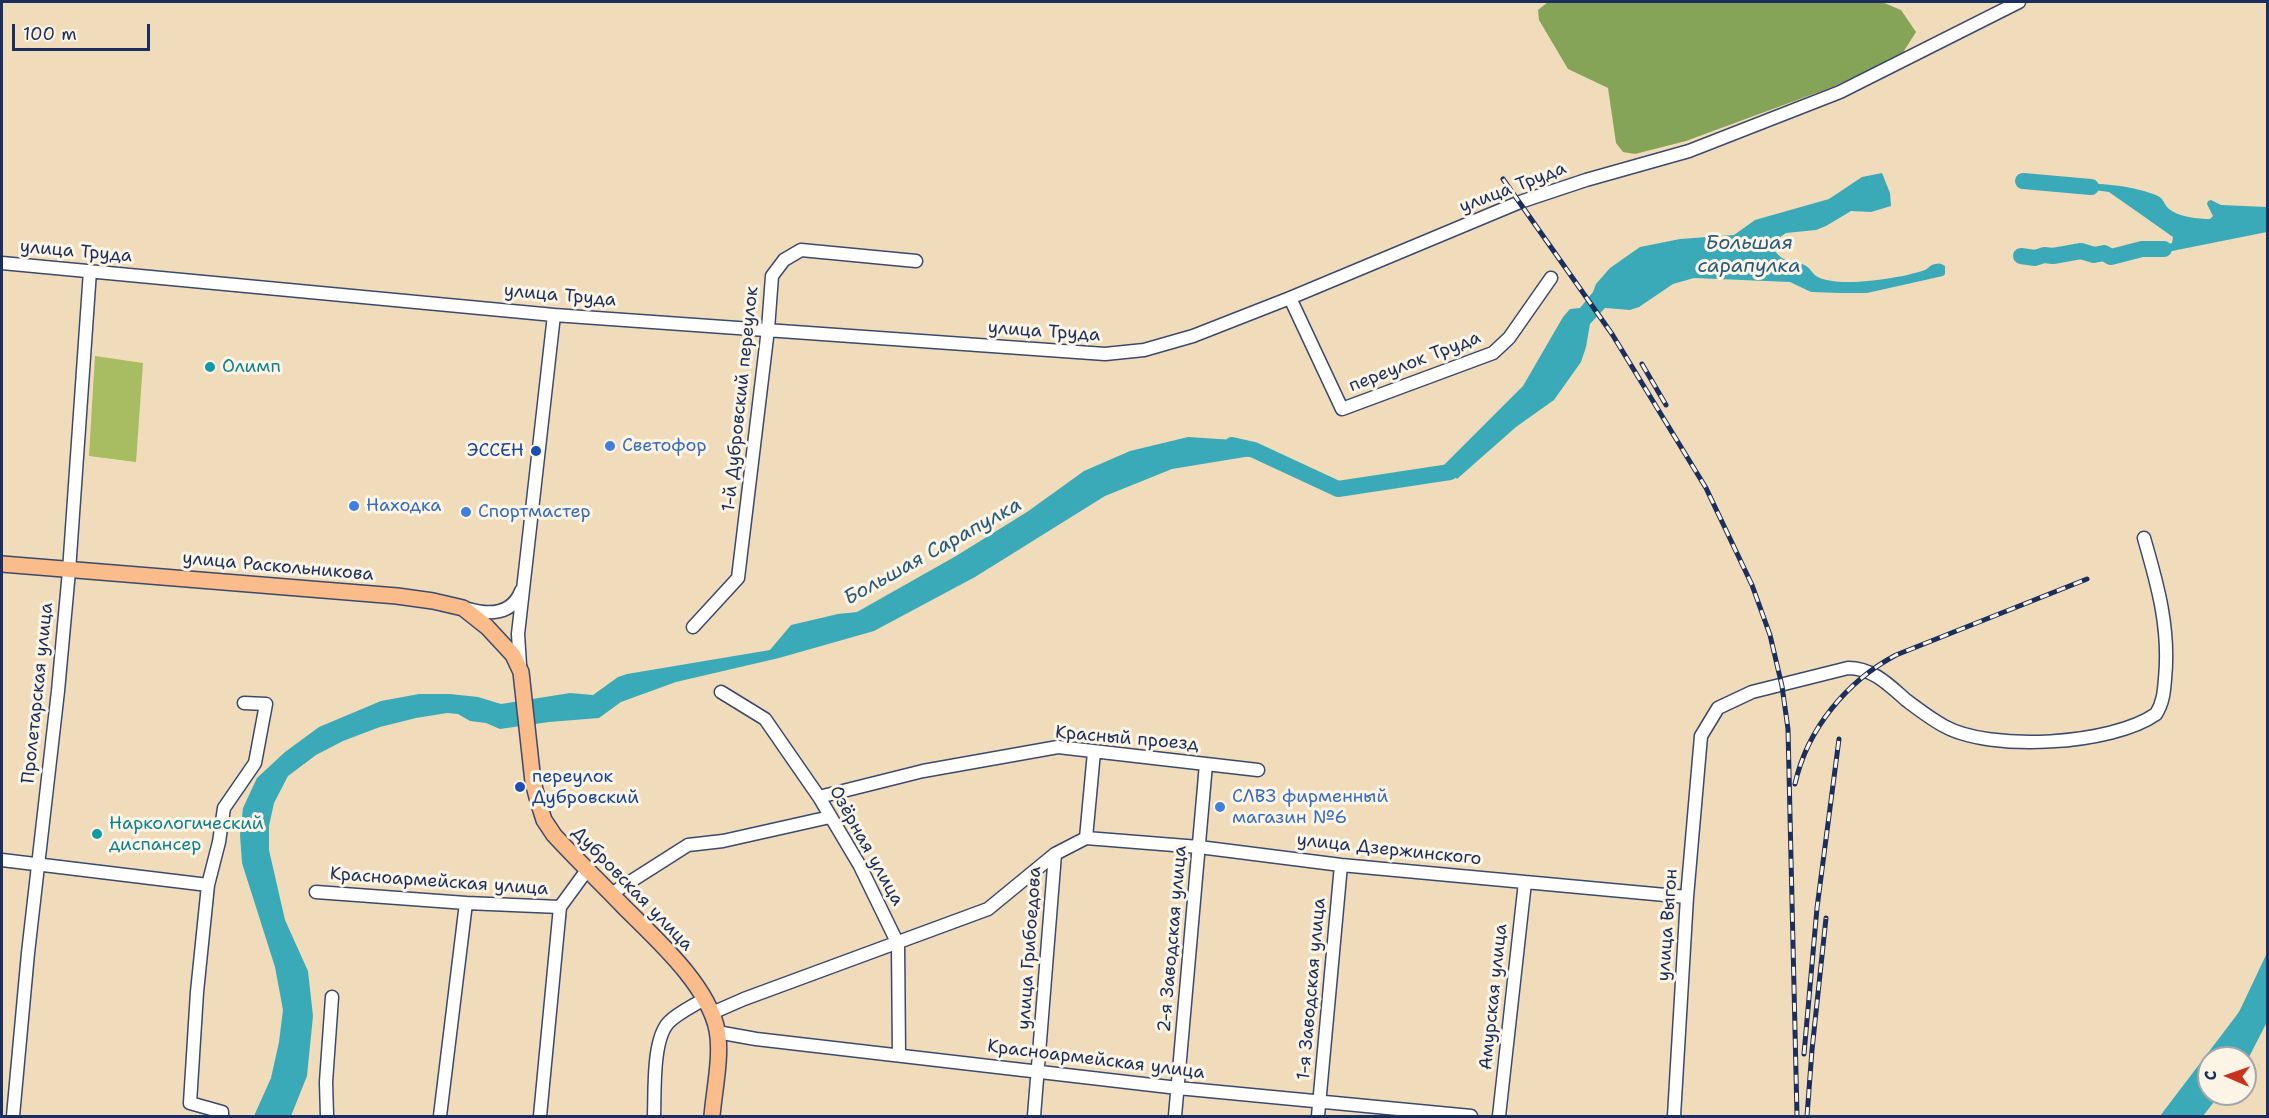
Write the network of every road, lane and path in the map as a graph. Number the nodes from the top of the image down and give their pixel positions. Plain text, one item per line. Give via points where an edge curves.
1 (2019, 2) edge
2 (916, 261) dead end
3 (2, 263) edge
4 (90, 271) junction
5 (1551, 278) dead end
6 (1290, 298) junction
7 (554, 315) junction
8 (768, 329) junction
9 (2144, 538) dead end
10 (2, 564) edge
11 (69, 571) junction
12 (523, 584) junction
13 (463, 608) junction
14 (693, 627) dead end
15 (521, 678) junction
16 (721, 692) dead end
17 (244, 703) dead end
18 (1094, 752) junction
19 (1206, 765) junction
20 (1258, 770) dead end
21 (819, 797) junction
22 (830, 817) junction
23 (1086, 838) junction
24 (1199, 847) junction
25 (1055, 854) junction
26 (2, 860) edge
27 (38, 863) junction
28 (1341, 865) junction
29 (587, 870) junction
30 (1525, 882) junction
31 (208, 885) junction
32 (316, 892) dead end
33 (611, 894) junction
34 (1687, 897) junction
35 (466, 903) junction
36 (560, 907) junction
37 (898, 944) junction
38 (332, 997) dead end
39 (704, 999) junction
40 (712, 1013) junction
41 (717, 1032) junction
42 (899, 1055) junction
43 (1039, 1072) junction
44 (1178, 1088) junction
45 (1319, 1102) junction
46 (13, 1116) edge
47 (222, 1116) edge
48 (327, 1116) edge
49 (440, 1116) edge
50 (540, 1116) edge
51 (654, 1116) edge
52 (712, 1116) edge
53 (1035, 1116) edge
54 (1175, 1116) edge
55 (1318, 1116) edge
56 (1471, 1116) edge
57 (1499, 1116) edge
58 (1674, 1116) edge

1 - 6 street, улица Труда via 1840,92 1689,151 1520,202
2 - 8 street, 1-й Дубровский переулок via 801,250 784,260 772,276
3 - 4 street, улица Труда
4 - 7 street, улица Труда
4 - 11 street, Пролетарская улица
5 - 6 street, переулок Труда via 1509,338 1493,353 1342,409
6 - 8 street, улица Труда via 1192,336 1144,350 1105,354
7 - 8 street, улица Труда
7 - 12 street
8 - 14 street, 1-й Дубровский переулок via 738,578
9 - 34 street, улица Выгон via 2160,590 2167,641 2163,697 2156,714 2104,734 2062,741 1985,740 1943,725 1878,677 1857,668 1752,692 1718,708 1701,735
10 - 11 main road, улица Раскольникова
11 - 13 main road, улица Раскольникова via 397,596
11 - 27 street, Пролетарская улица
12 - 13 street via 519,597 501,612 485,614
12 - 15 street via 518,634
13 - 15 main road, улица Раскольникова via 513,655
15 - 29 main road, Дубровская улица via 533,782 544,820
16 - 21 street, Озёрная улица via 765,718
17 - 31 street via 266,704 255,763 224,808
18 - 19 street, Красный проезд
18 - 21 street, Красный проезд via 1058,747 923,771
18 - 23 street
19 - 20 street, Красный проезд
19 - 24 street, 2-я Заводская улица
21 - 22 street, Озёрная улица
22 - 33 street via 688,845
22 - 37 street, Озёрная улица via 860,866
23 - 24 street, улица Дзержинского
23 - 25 street
24 - 28 street, улица Дзержинского
24 - 44 street, 2-я Заводская улица
25 - 37 street via 988,909
25 - 43 street, улица Грибоедова
26 - 27 street
27 - 31 street
27 - 46 street, Пролетарская улица
28 - 30 street, улица Дзержинского
28 - 45 street, 1-я Заводская улица
29 - 33 main road, Дубровская улица
29 - 36 street
30 - 34 street, улица Дзержинского
30 - 57 street, Амурская улица
31 - 47 street via 190,1102 222,1112
32 - 35 street, Красноармейская улица
33 - 39 main road, Дубровская улица via 658,942
34 - 58 street, улица Выгон
35 - 36 street, Красноармейская улица
35 - 49 street
36 - 50 street
37 - 40 street
37 - 42 street, Озёрная улица
38 - 48 street
39 - 40 main road, Дубровская улица
39 - 51 street via 669,1021 661,1032
40 - 41 main road, Дубровская улица
41 - 42 street, Красноармейская улица
41 - 52 main road, Дубровская улица
42 - 43 street, Красноармейская улица
43 - 44 street, Красноармейская улица
43 - 53 street, улица Грибоедова
44 - 45 street, Красноармейская улица
44 - 54 street, 2-я Заводская улица
45 - 55 street, 1-я Заводская улица
45 - 56 street, Красноармейская улица

